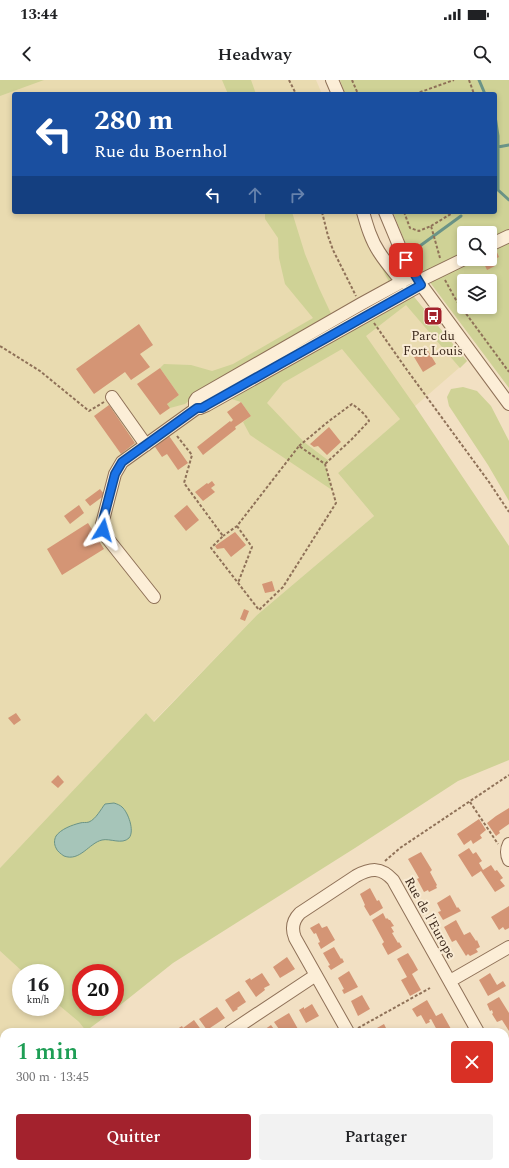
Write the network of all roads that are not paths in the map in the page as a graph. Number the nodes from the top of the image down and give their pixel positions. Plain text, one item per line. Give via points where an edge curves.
1 (332, 80) edge
2 (337, 92) edge
3 (364, 214) edge
4 (386, 214) edge
5 (509, 236) edge
6 (497, 242) edge
7 (457, 262) edge
8 (418, 281) junction
9 (402, 282) junction
10 (112, 397) road end
11 (509, 404) edge
12 (197, 408) junction
13 (146, 445) junction
14 (154, 597) dead end
15 (509, 947) edge
16 (316, 975) junction
17 (450, 981) junction
18 (236, 1028) edge
19 (352, 1028) edge
20 (476, 1028) edge

1 - 2 street
3 - 9 street via 376,247
4 - 8 street via 403,255
5 - 6 street
7 - 8 street
8 - 9 street
8 - 11 street
8 - 12 street via 369,315 202,408
9 - 12 street via 197,398 194,404
10 - 13 street
12 - 13 street
13 - 14 street via 122,462 115,474 102,527 104,534
15 - 17 street
16 - 17 street, Rue de l'Europe via 295,938 292,930 295,920 300,913 360,873 377,870 386,873 393,880
16 - 18 street
16 - 19 street
17 - 20 street, Rue de l'Europe

